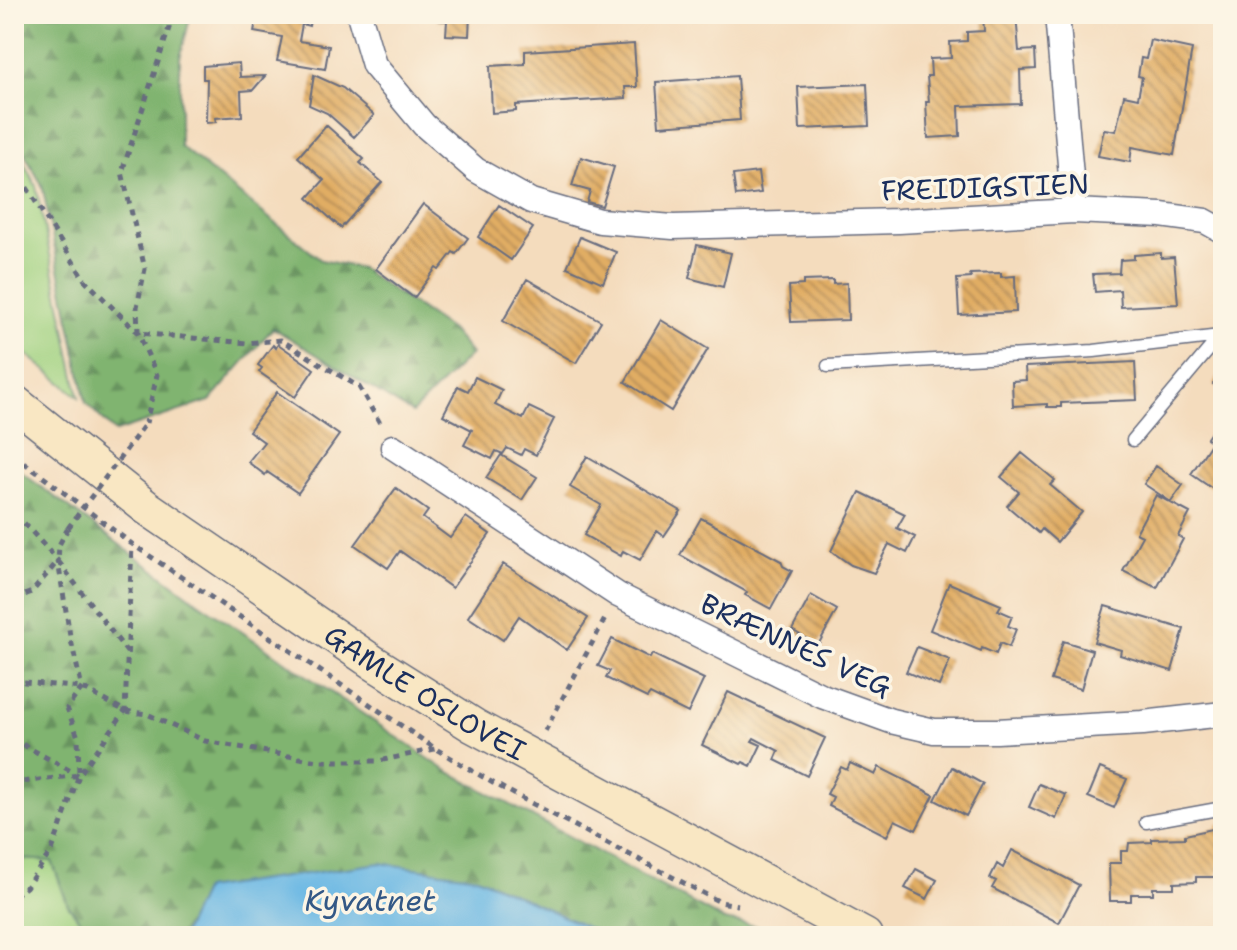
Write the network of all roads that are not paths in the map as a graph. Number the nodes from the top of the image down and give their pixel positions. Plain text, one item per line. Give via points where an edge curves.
1 (359, 14) edge
2 (1057, 14) edge
3 (1074, 211) junction
4 (1223, 231) edge
5 (1222, 334) edge
6 (828, 366) dead end
7 (14, 402) edge
8 (1133, 440) dead end
9 (393, 447) road end
10 (1223, 714) edge
11 (1223, 808) edge
12 (1146, 822) dead end
13 (865, 936) edge

1 - 3 street, FREIDIGSTIEN via 374,65 424,125 476,170 531,201 600,221 673,227
2 - 3 street
3 - 4 street, FREIDIGSTIEN via 1161,215 1205,221
5 - 6 lane via 1094,351
5 - 8 lane
7 - 13 street, GAMLE OSLOVEI via 146,507 474,726
9 - 10 street, BRÆNNES VEG via 618,595 822,696 891,721 934,731 997,731
11 - 12 lane

